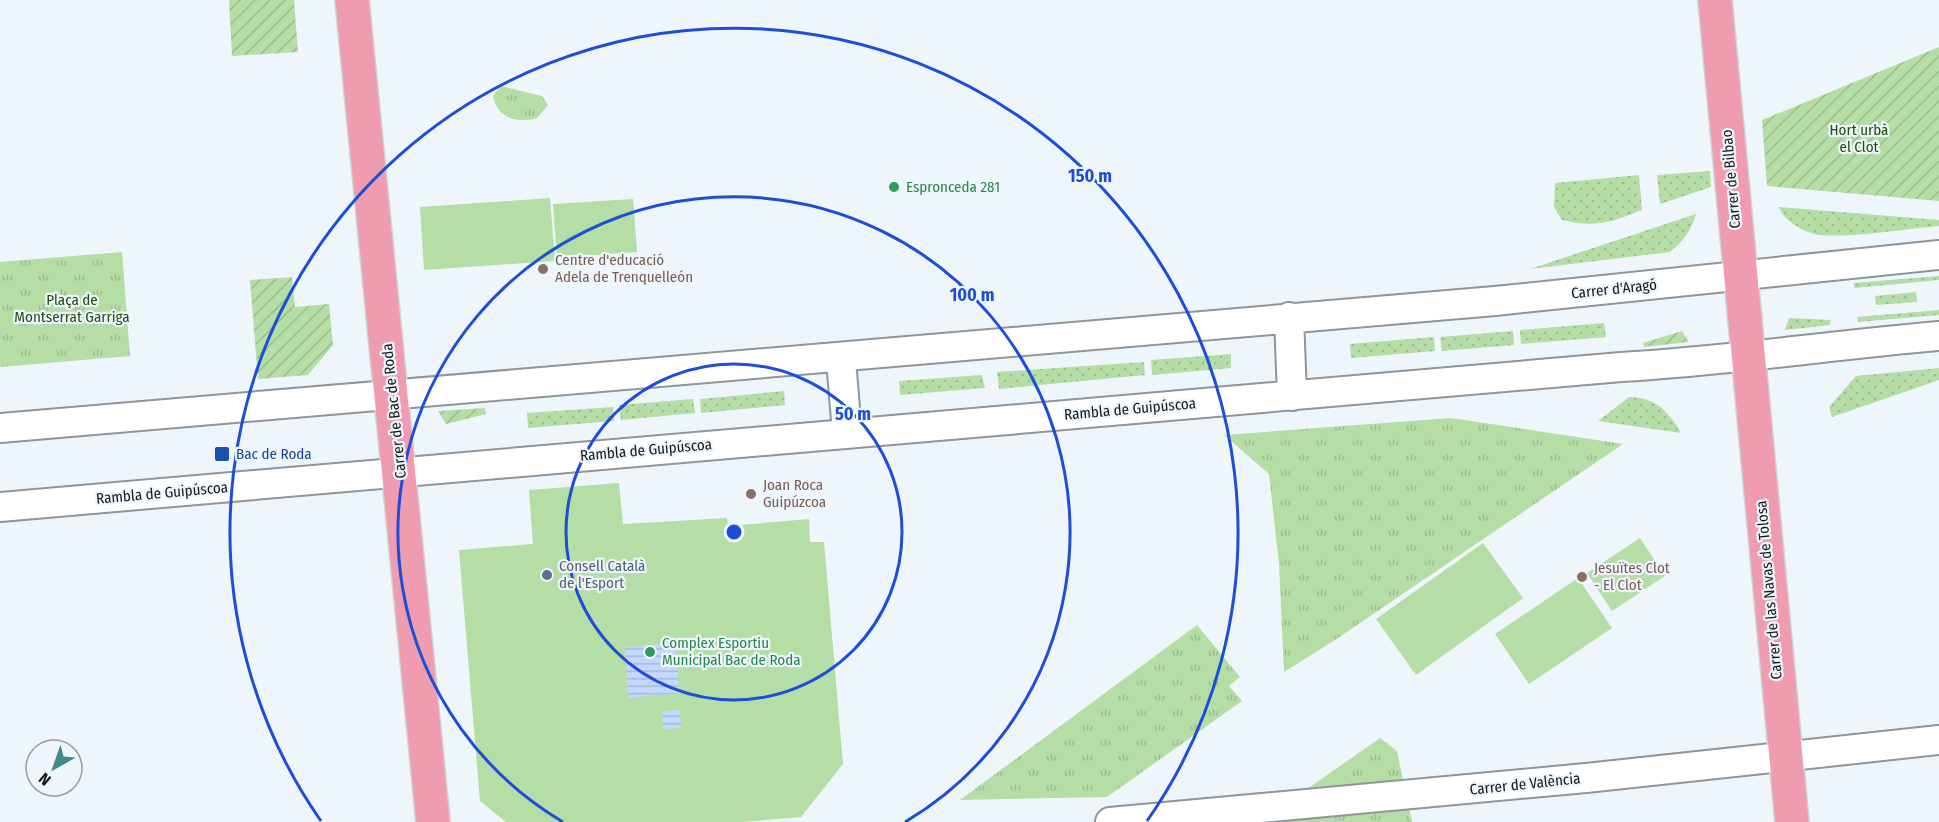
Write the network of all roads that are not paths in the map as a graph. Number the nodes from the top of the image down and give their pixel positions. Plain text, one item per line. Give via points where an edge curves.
1 (352, 0) edge
2 (1715, 0) edge
3 (1939, 255) edge
4 (1740, 275) junction
5 (1289, 317) junction
6 (1939, 336) edge
7 (1749, 358) junction
8 (841, 360) dead end
9 (393, 394) junction
10 (1292, 396) junction
11 (0, 428) edge
12 (847, 432) junction
13 (400, 473) junction
14 (0, 507) edge
15 (1939, 740) edge
16 (1786, 754) junction
17 (433, 822) edge
18 (1110, 822) edge
19 (1792, 822) edge

1 - 9 main road, Carrer de Bac de Roda
2 - 4 main road, Carrer de Bilbao
3 - 4 street, Carrer d'Aragó
4 - 5 street, Carrer d'Aragó
4 - 7 main road, Carrer de Bilbao
5 - 9 street
5 - 10 street
6 - 7 street
7 - 10 street
7 - 16 main road, Carrer de las Navas de Tolosa
8 - 12 street
9 - 11 street
9 - 13 main road, Carrer de Bac de Roda
10 - 12 street, Rambla de Guipúscoa
12 - 13 street, Rambla de Guipúscoa
13 - 14 street, Rambla de Guipúscoa
13 - 17 main road, Carrer de Bac de Roda
15 - 16 street, Carrer de València
16 - 18 street, Carrer de València via 1586,778
16 - 19 main road, Carrer de las Navas de Tolosa

